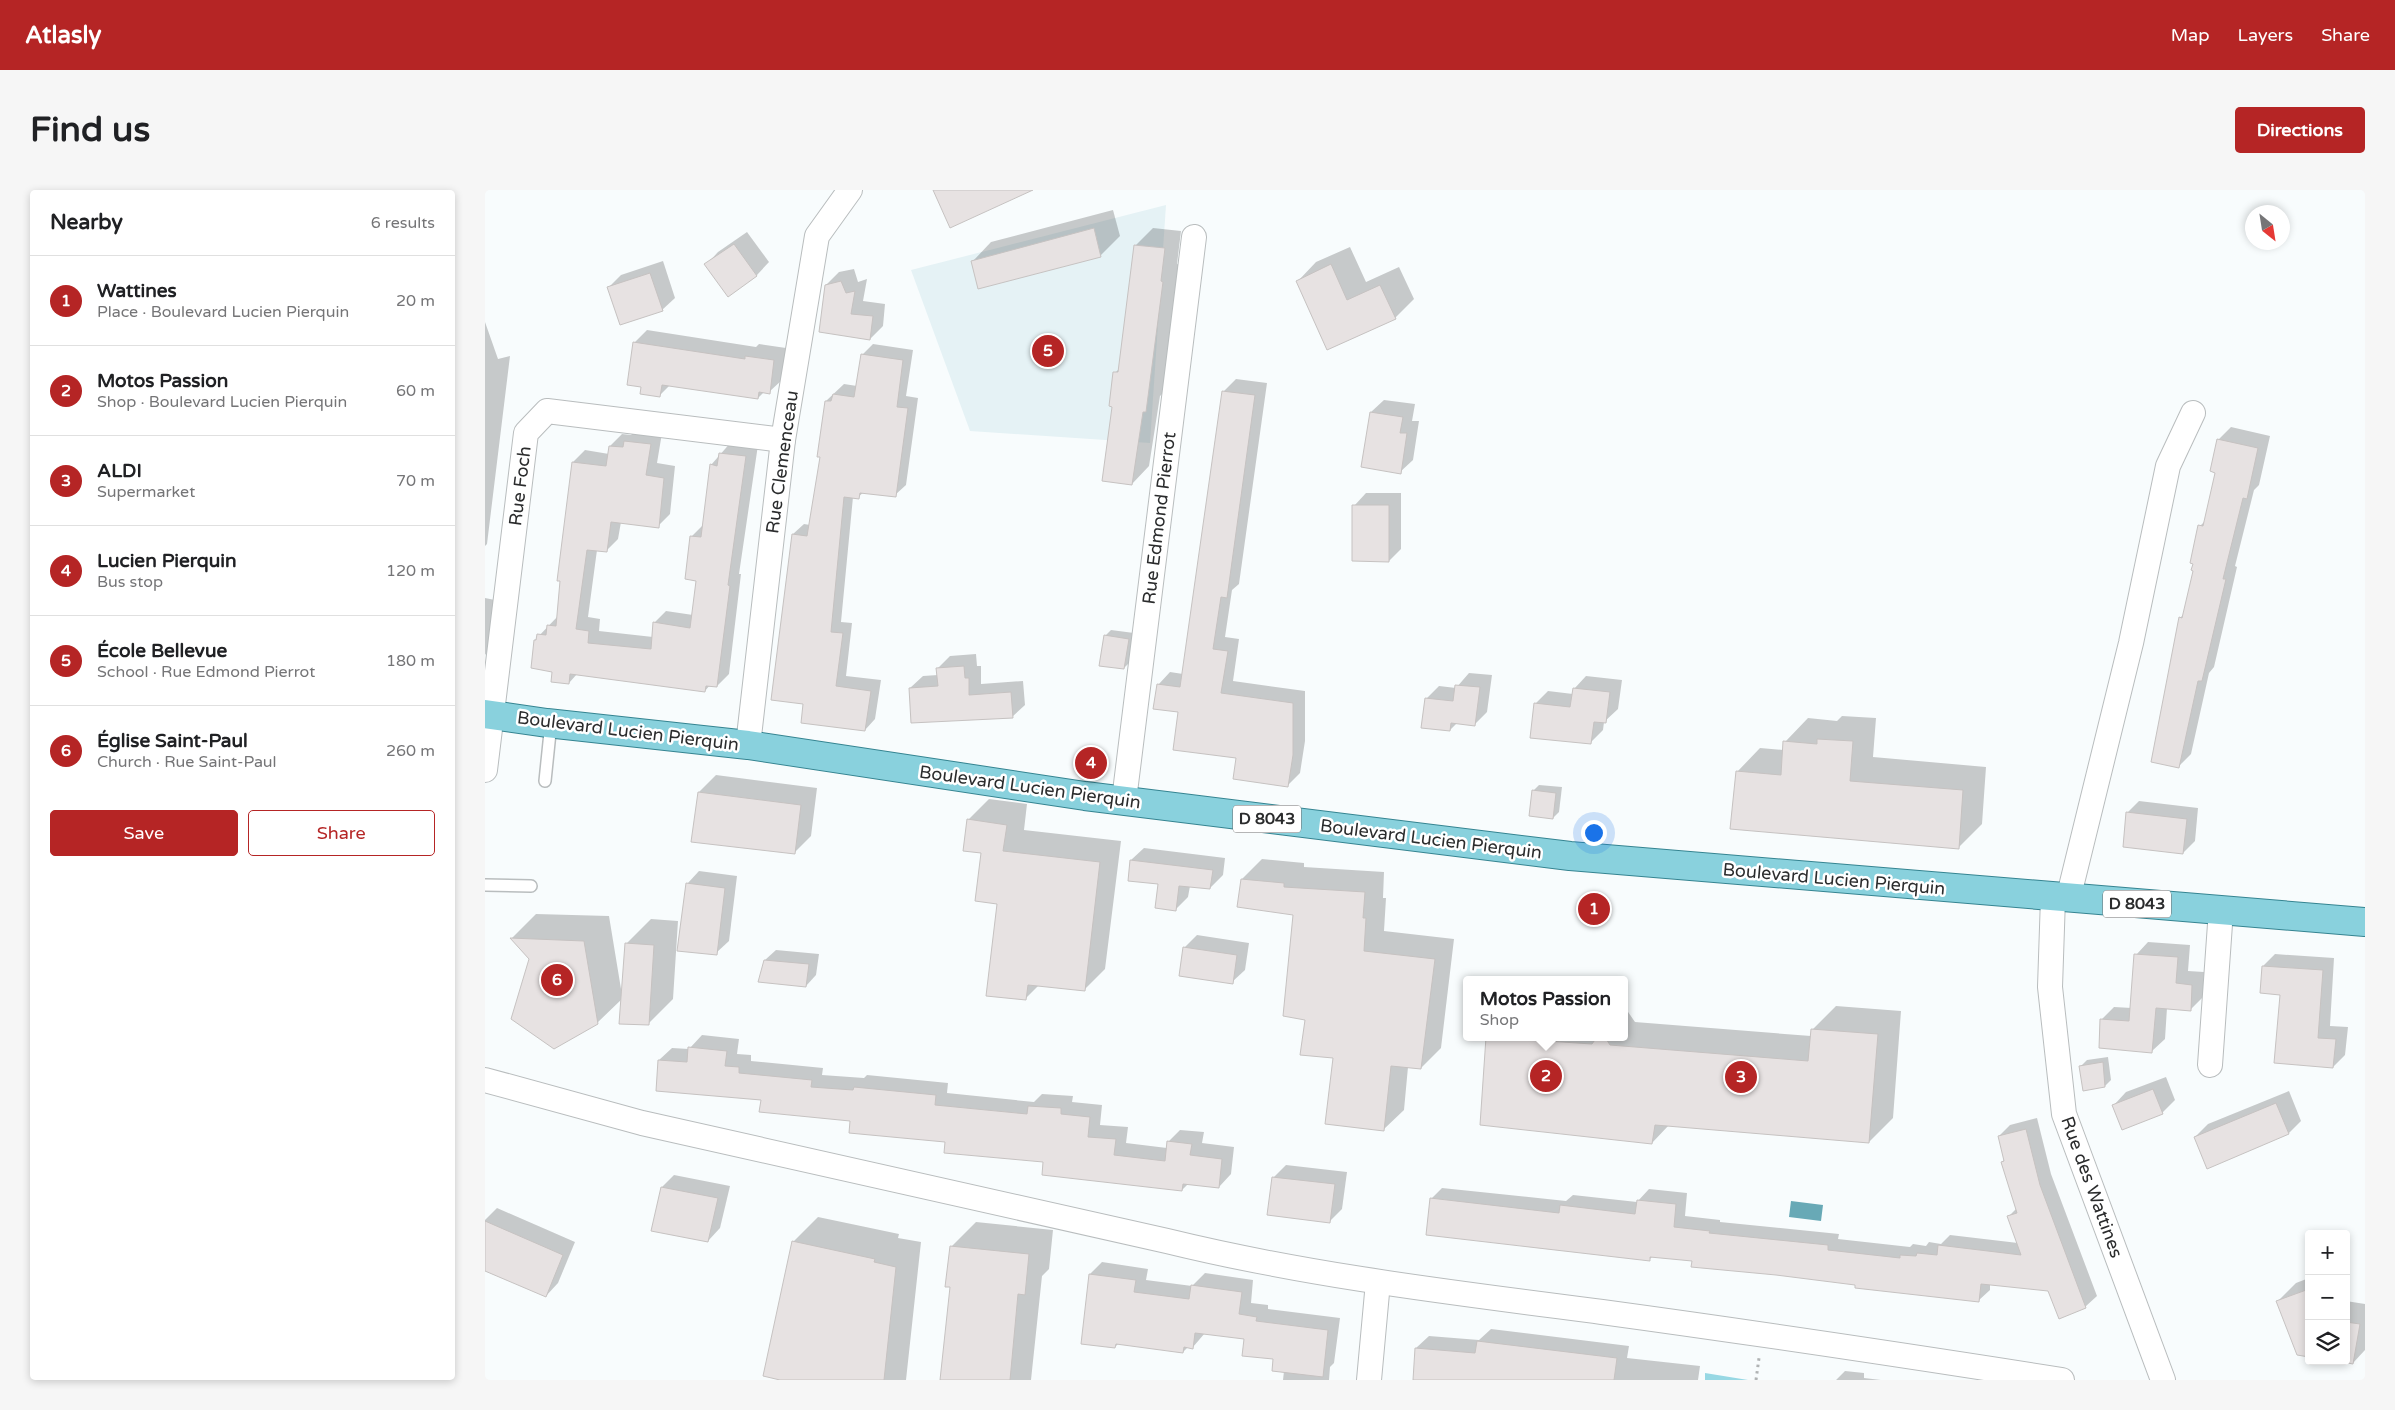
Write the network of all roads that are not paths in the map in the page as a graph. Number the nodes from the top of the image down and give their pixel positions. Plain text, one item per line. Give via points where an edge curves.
1 (850, 190) edge
2 (1194, 237) dead end
3 (2193, 413) dead end
4 (783, 440) junction
5 (488, 714) edge
6 (551, 723) junction
7 (748, 745) junction
8 (485, 770) edge
9 (545, 781) dead end
10 (1124, 800) junction
11 (485, 885) edge
12 (531, 886) dead end
13 (2060, 898) junction
14 (2221, 910) junction
15 (2365, 922) edge
16 (2210, 1065) dead end
17 (485, 1080) edge
18 (1378, 1282) junction
19 (1959, 1372) edge
20 (1369, 1380) edge
21 (2062, 1380) edge
22 (2163, 1380) edge

1 - 4 street, Rue Clemenceau via 817,236
2 - 10 street, Rue Edmond Pierrot
3 - 13 street, Rue des Wattines via 2167,466 2131,642
4 - 5 street, Rue Foch via 547,411 526,433
4 - 7 street, Rue Clemenceau
5 - 6 main road, Boulevard Lucien Pierquin / D 8043
5 - 8 street
6 - 7 main road, Boulevard Lucien Pierquin / D 8043
6 - 9 lane
7 - 10 main road, Boulevard Lucien Pierquin / D 8043
10 - 13 main road, Boulevard Lucien Pierquin / D 8043 via 1570,856
11 - 12 lane
13 - 14 main road, D 8043
13 - 22 street, Rue des Wattines via 2050,987 2064,1114
14 - 15 main road, D 8043
14 - 16 street
17 - 18 street via 642,1124 1243,1260
18 - 19 street via 1713,1327
18 - 20 street
19 - 21 street

